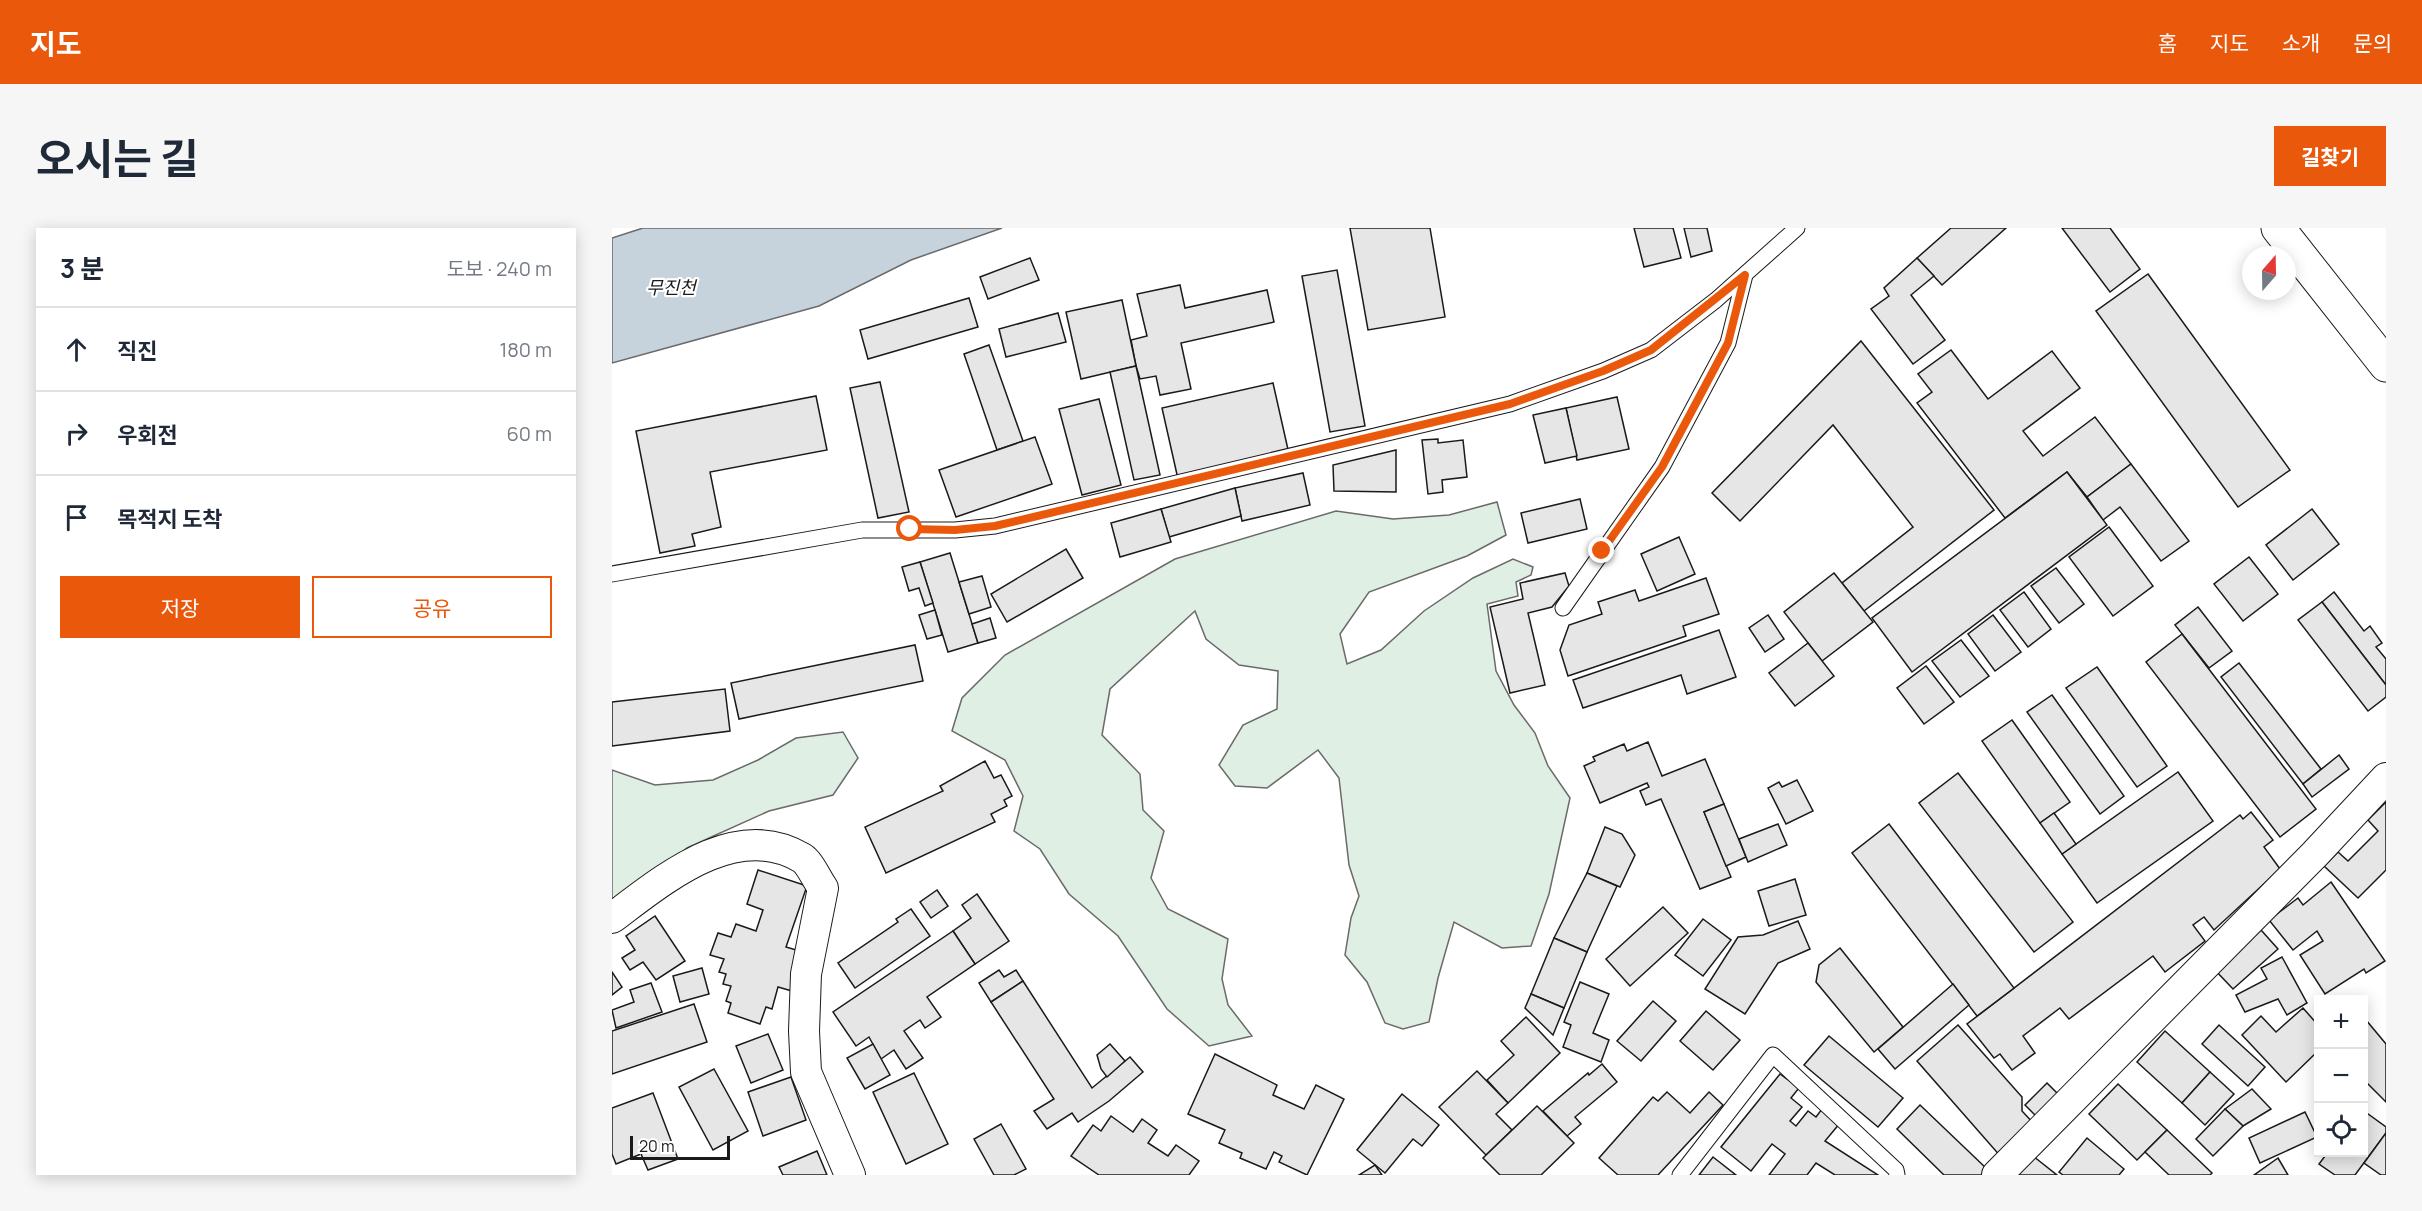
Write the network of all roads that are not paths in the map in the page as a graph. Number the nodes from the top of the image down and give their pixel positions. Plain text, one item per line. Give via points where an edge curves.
1 (1797, 228) edge
2 (2278, 228) edge
3 (1745, 275) junction
4 (2386, 365) edge
5 (612, 574) edge
6 (1563, 608) dead end
7 (2386, 778) edge
8 (612, 918) edge
9 (850, 1175) edge
10 (1680, 1175) edge
11 (1897, 1175) edge
12 (1997, 1175) edge

1 - 3 lane
2 - 4 main road
3 - 5 lane via 1651,350 1510,404 995,526 862,530
3 - 6 lane via 1728,343 1662,467
7 - 12 street
8 - 9 street via 666,878 705,856 736,846 770,847 804,859 823,888 806,974 806,1072
10 - 11 lane via 1773,1055

